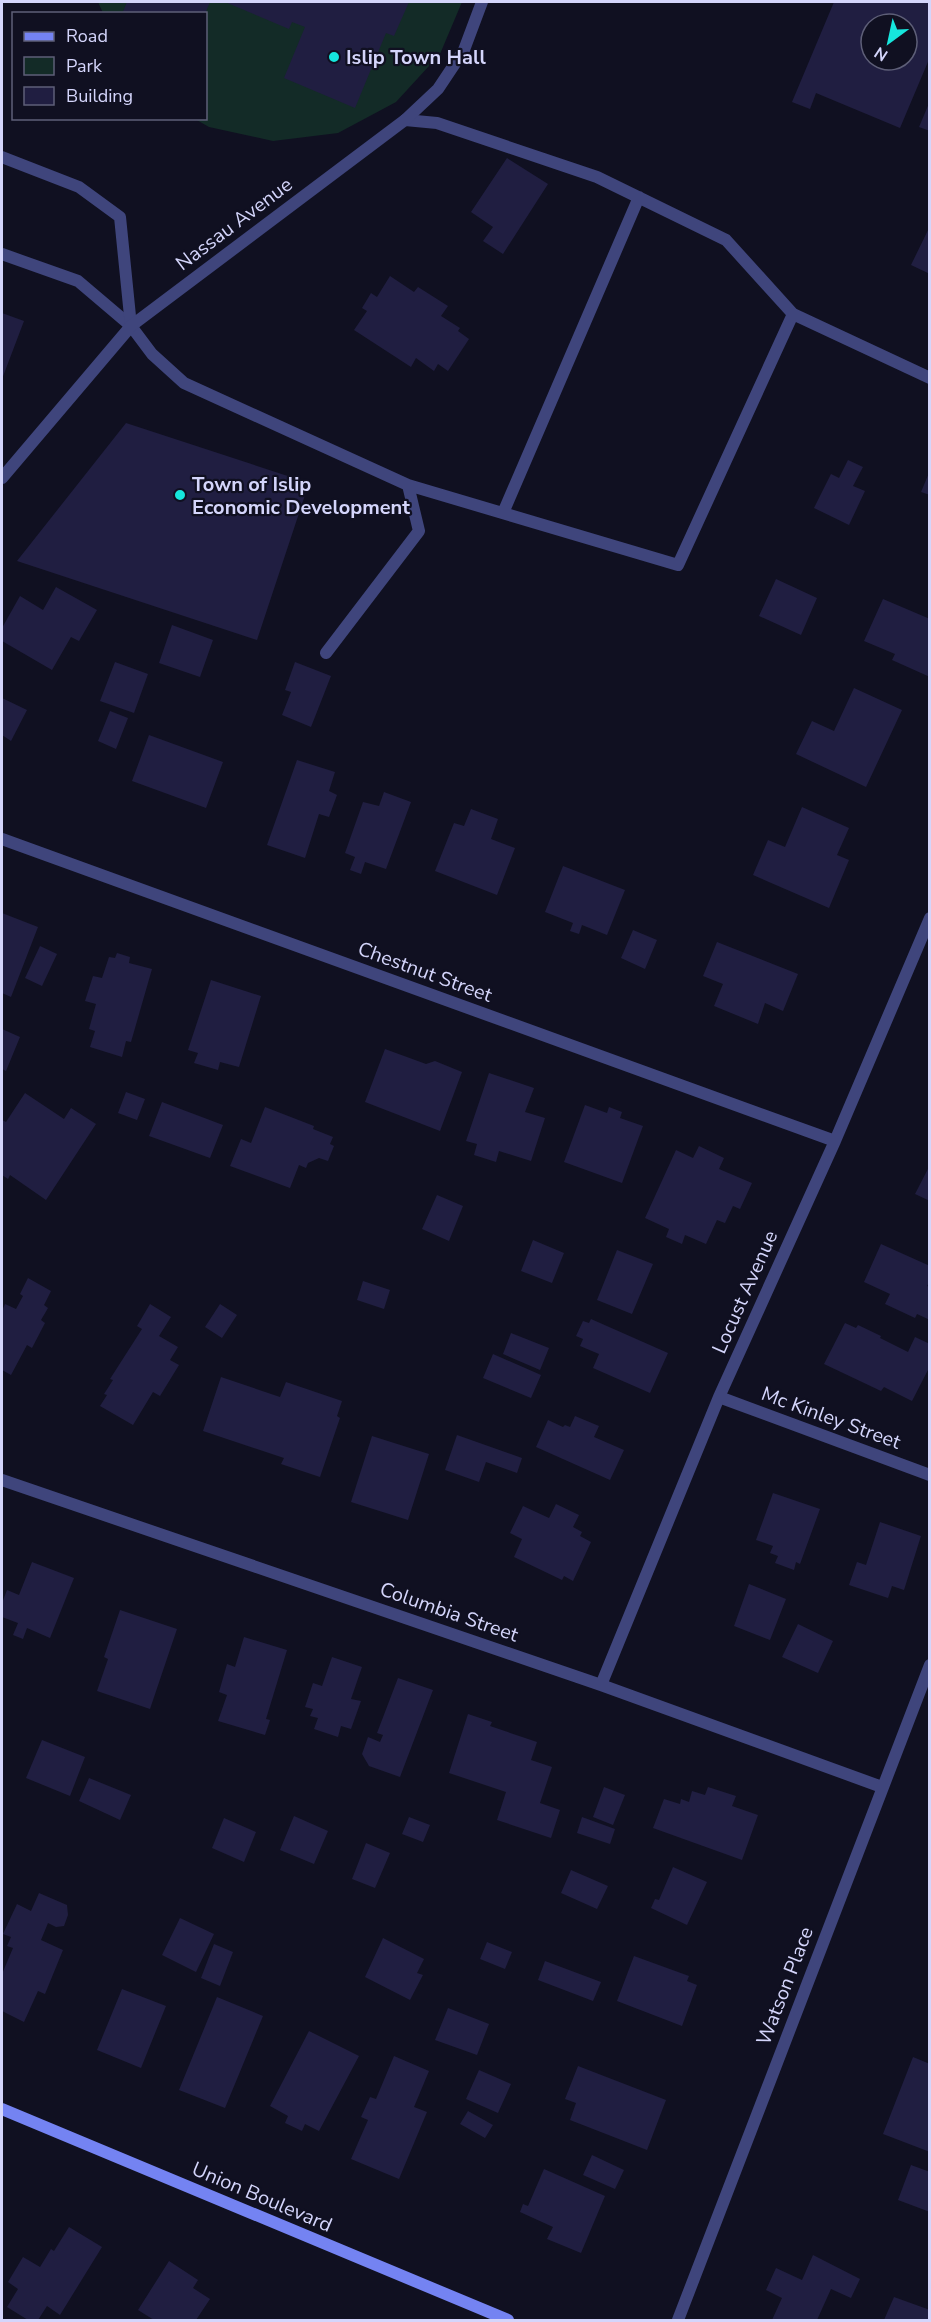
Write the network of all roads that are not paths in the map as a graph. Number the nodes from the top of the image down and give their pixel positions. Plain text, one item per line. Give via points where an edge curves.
1 (482, 2) edge
2 (405, 120) junction
3 (2, 157) edge
4 (639, 197) junction
5 (2, 254) edge
6 (793, 314) junction
7 (131, 326) junction
8 (930, 378) edge
9 (2, 478) edge
10 (408, 485) junction
11 (503, 513) junction
12 (326, 652) dead end
13 (2, 839) edge
14 (930, 918) edge
15 (835, 1141) junction
16 (719, 1397) junction
17 (930, 1475) edge
18 (2, 1480) edge
19 (930, 1665) edge
20 (601, 1685) junction
21 (882, 1787) junction
22 (2, 2109) edge
23 (508, 2320) edge
24 (678, 2320) edge

1 - 2 street, Nassau Avenue via 458,60 438,89
2 - 4 street via 437,123 597,177
2 - 7 street, Nassau Avenue
3 - 7 street via 79,186 120,217
4 - 6 street via 726,240
4 - 11 street
5 - 7 street via 74,279
6 - 8 street
6 - 11 street via 678,565
7 - 9 street, Nassau Avenue
7 - 10 street via 152,354 184,382
10 - 11 street
10 - 12 street via 419,531
13 - 15 street, Chestnut Street
14 - 15 street, Locust Avenue
15 - 16 street, Locust Avenue
16 - 17 street, Mc Kinley Street
16 - 20 street, Locust Avenue
18 - 20 street, Columbia Street
19 - 21 street, Watson Place
20 - 21 street, Columbia Street
21 - 24 street, Watson Place
22 - 23 main road, Union Boulevard

